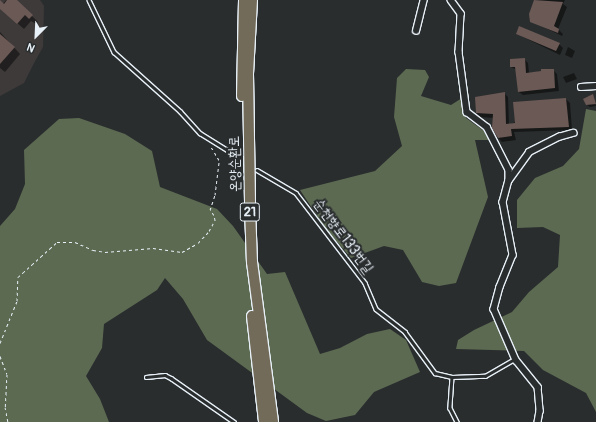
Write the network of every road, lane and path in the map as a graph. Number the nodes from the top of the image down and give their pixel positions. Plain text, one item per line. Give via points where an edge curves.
1 (89, 0) edge
2 (244, 0) edge
3 (252, 0) edge
4 (424, 0) edge
5 (451, 0) edge
6 (416, 31) dead end
7 (596, 86) edge
8 (581, 87) dead end
9 (573, 133) dead end
10 (209, 138) junction
11 (231, 152) dead end
12 (257, 170) dead end
13 (509, 180) junction
14 (0, 344) edge
15 (0, 356) edge
16 (515, 359) junction
17 (146, 377) dead end
18 (452, 377) junction
19 (8, 422) edge
20 (234, 422) edge
21 (264, 422) edge
22 (273, 422) edge
23 (457, 422) edge
24 (538, 422) edge

1 - 10 lane via 114,52 200,133
2 - 21 highway, 온양순환로 / 21 via 241,46 243,204
3 - 22 highway, 온양순환로 / 21 via 248,74 252,262
4 - 6 street
5 - 13 street via 461,14 459,52 467,112 487,127 500,150
7 - 8 street
9 - 13 street via 529,152
10 - 11 lane
10 - 14 path via 210,148 219,160 215,195 210,210 214,220 209,232 198,243 182,252 153,248 105,252 75,242 57,242 18,277 16,302
12 - 18 lane, 순천향로133번길 via 296,193 365,283 376,309 405,332 435,373
13 - 16 street via 503,202 513,255 494,309
15 - 19 path via 7,374 5,407
16 - 18 lane, 순천향로133번길 via 485,376
16 - 24 street via 538,387
17 - 20 lane via 166,375
18 - 23 lane via 450,408

